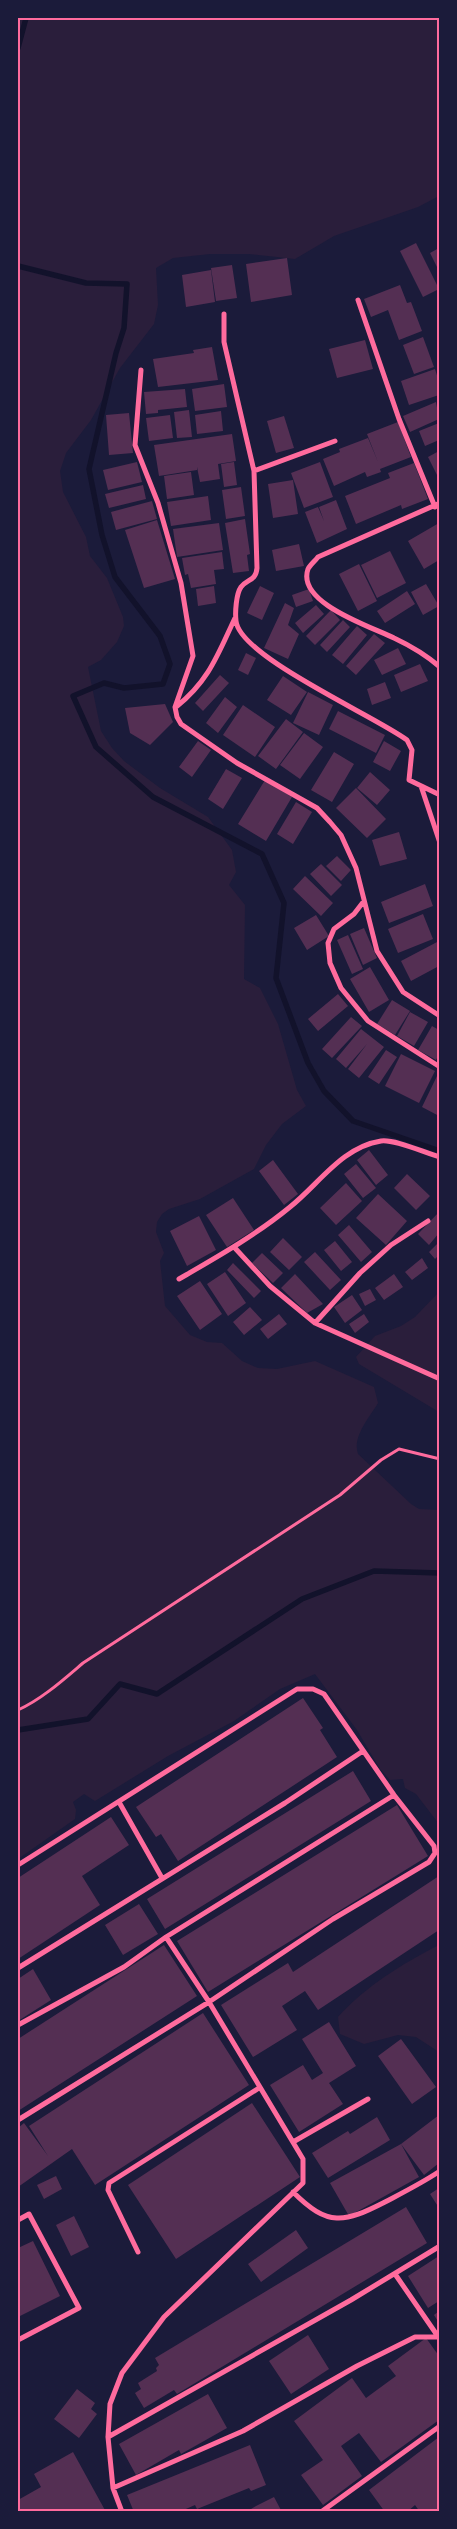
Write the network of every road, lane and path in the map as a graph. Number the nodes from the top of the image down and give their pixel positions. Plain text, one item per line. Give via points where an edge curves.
1 (358, 300) dead end
2 (224, 314) dead end
3 (141, 370) dead end
4 (335, 441) dead end
5 (254, 471) junction
6 (437, 505) edge
7 (237, 614) junction
8 (440, 667) edge
9 (175, 707) junction
10 (421, 786) junction
11 (440, 795) edge
12 (440, 843) edge
13 (364, 901) junction
14 (440, 1016) edge
15 (440, 1067) edge
16 (440, 1157) edge
17 (428, 1221) dead end
18 (234, 1248) junction
19 (179, 1279) dead end
20 (315, 1323) junction
21 (440, 1379) edge
22 (440, 1459) edge
23 (18, 1710) edge
24 (364, 1751) junction
25 (394, 1795) junction
26 (119, 1802) junction
27 (18, 1865) edge
28 (162, 1878) junction
29 (166, 1937) junction
30 (18, 1968) edge
31 (209, 2002) junction
32 (18, 2025) edge
33 (259, 2088) junction
34 (368, 2099) dead end
35 (18, 2120) edge
36 (293, 2142) junction
37 (440, 2171) edge
38 (293, 2192) junction
39 (18, 2220) edge
40 (440, 2246) edge
41 (138, 2252) dead end
42 (395, 2274) junction
43 (438, 2336) edge
44 (18, 2340) edge
45 (440, 2426) edge
46 (108, 2437) junction
47 (113, 2488) junction
48 (122, 2512) edge
49 (321, 2512) edge

1 - 6 street via 399,419
2 - 5 street via 224,342
3 - 9 street via 135,445 158,503 181,583 193,656
4 - 5 street
5 - 7 street via 257,573 241,587
6 - 8 street via 318,557 308,568 307,580 315,594 327,604 413,648
7 - 9 street via 201,684
7 - 10 street via 236,622 248,642 277,663 407,740 412,750 408,778
9 - 13 street via 176,717 182,724 237,763 317,808 341,835 356,868
10 - 11 street
10 - 12 street
13 - 14 street via 377,951 403,992
13 - 15 street via 354,914 334,929 328,943 330,963 341,988 368,1021
16 - 18 street via 383,1140 364,1146 347,1154 290,1207
17 - 20 street via 391,1245 360,1273
18 - 19 street
18 - 20 street via 270,1286
20 - 21 street
22 - 23 path via 399,1449 340,1495 83,1663
24 - 25 street
24 - 26 street via 324,1694 313,1689 298,1689
24 - 28 street
25 - 29 street
25 - 31 street via 434,1846 434,1857 333,1919
26 - 27 street
26 - 28 street
28 - 30 street
29 - 31 street
29 - 32 street via 124,1967
31 - 33 street
31 - 35 street
33 - 36 street
33 - 41 street via 108,2183 108,2190
34 - 36 street
36 - 38 street via 303,2159 303,2183
37 - 38 street via 349,2218 324,2215 310,2209
38 - 46 street via 164,2317 122,2373 110,2404
39 - 44 street via 29,2214 79,2308
40 - 42 street
42 - 43 street
42 - 46 street
43 - 47 street via 415,2337 243,2431
45 - 49 street
46 - 47 street
47 - 48 street

